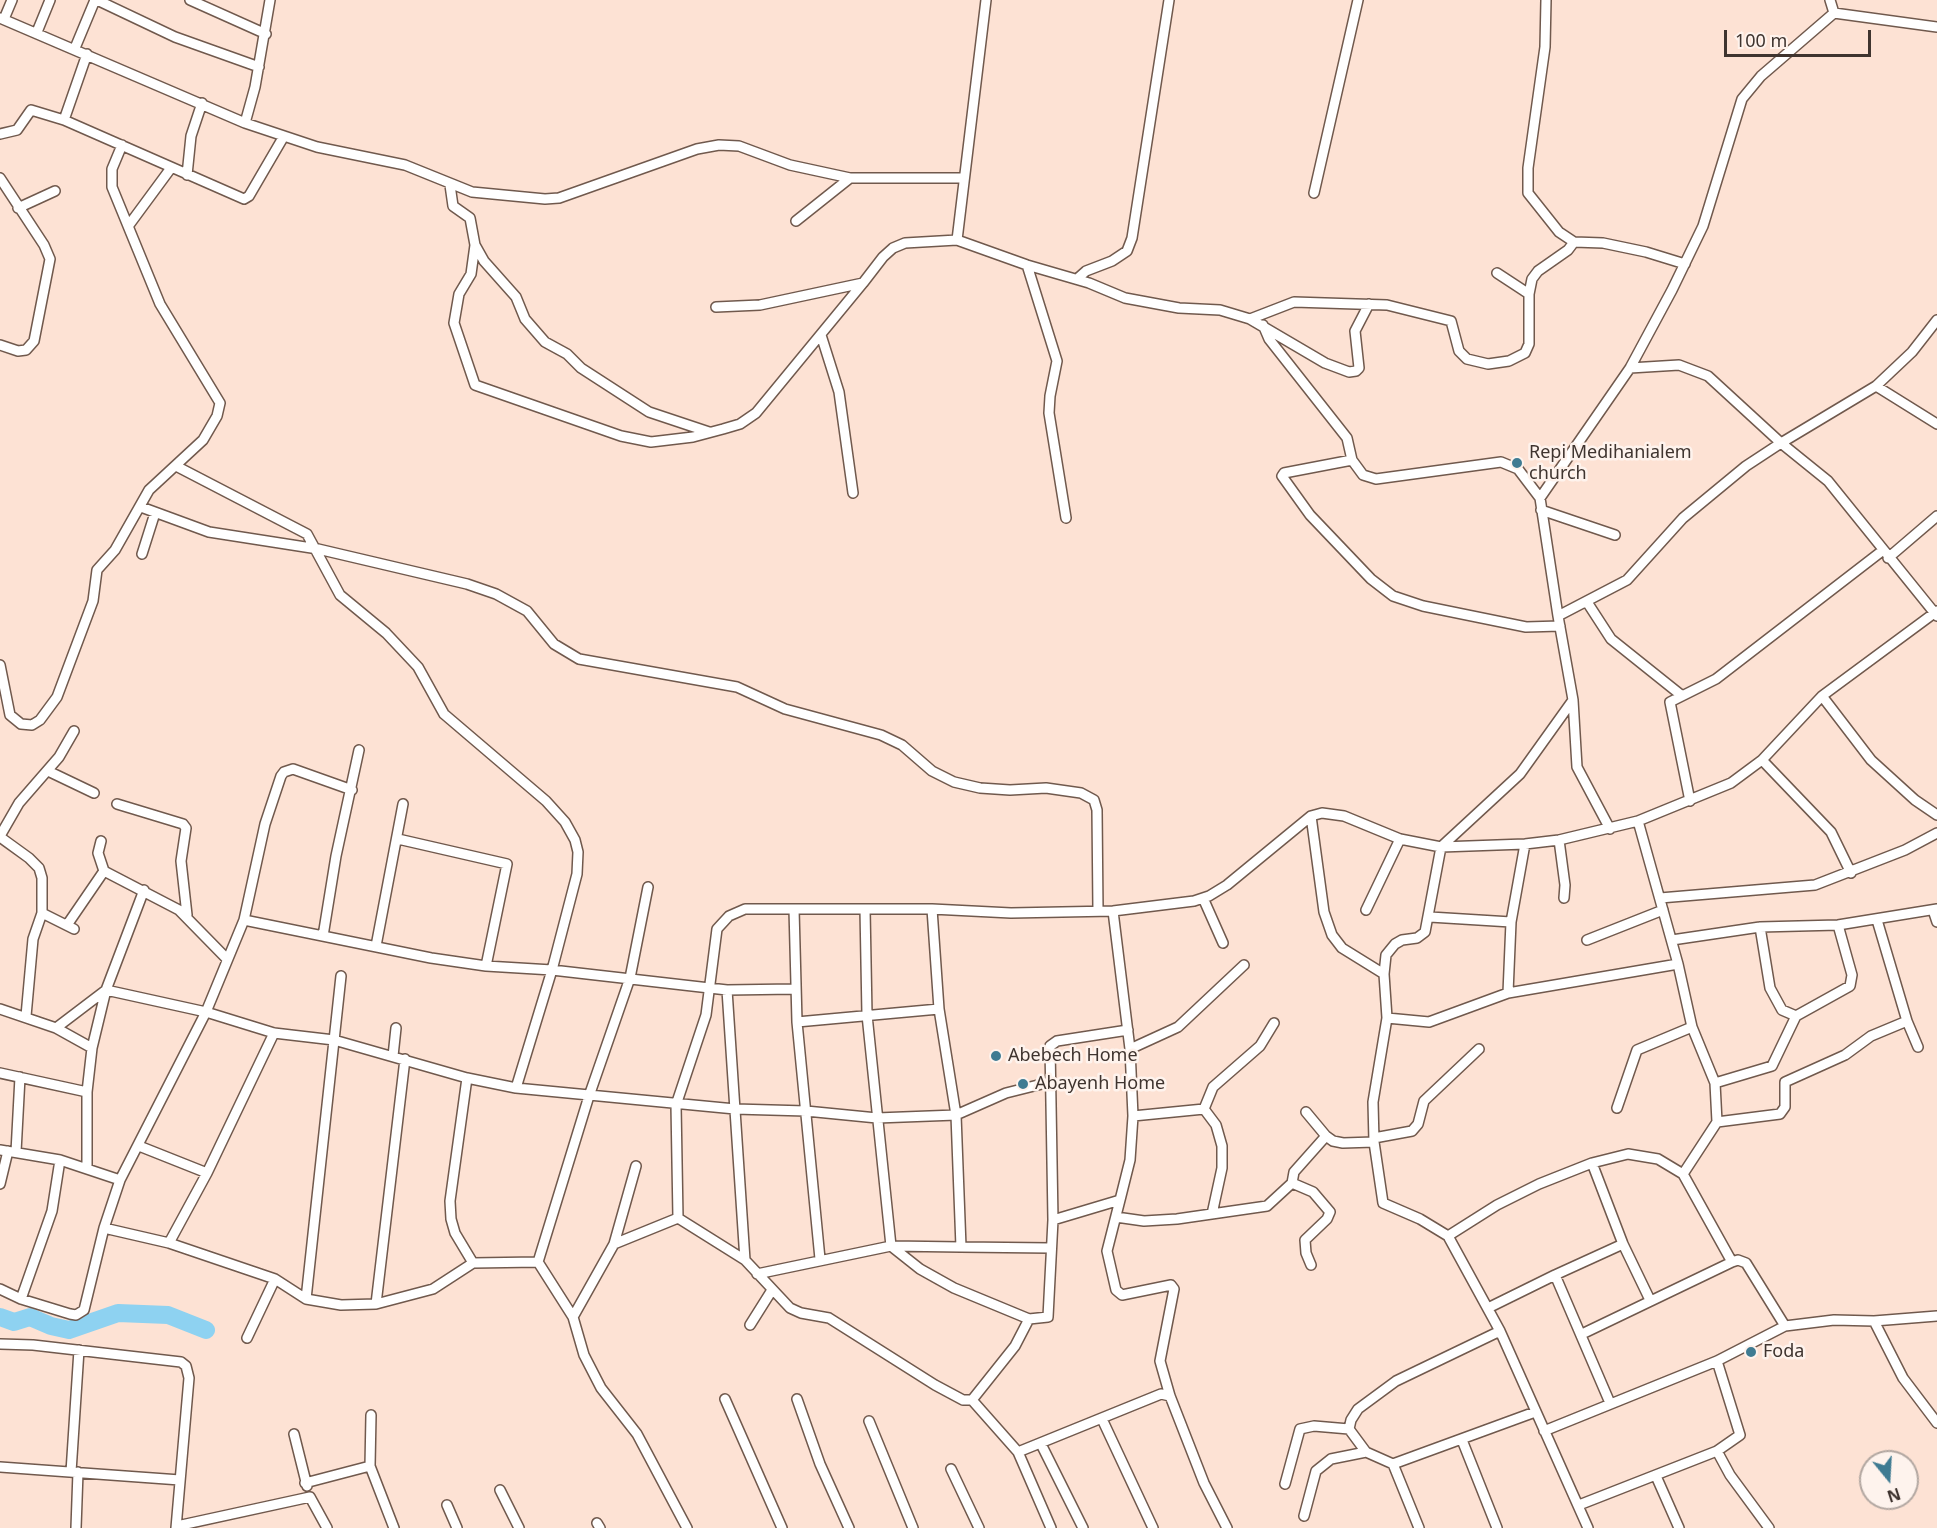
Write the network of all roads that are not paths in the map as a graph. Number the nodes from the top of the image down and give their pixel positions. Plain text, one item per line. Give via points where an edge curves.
1 (12, 0) edge
2 (50, 0) edge
3 (96, 0) edge
4 (190, 0) edge
5 (270, 0) edge
6 (986, 0) edge
7 (1169, 0) edge
8 (1358, 0) edge
9 (1546, 0) edge
10 (1830, 0) edge
11 (1834, 13) junction
12 (2, 18) edge
13 (1937, 27) edge
14 (37, 32) junction
15 (266, 34) junction
16 (75, 48) junction
17 (87, 54) junction
18 (259, 67) junction
19 (202, 103) junction
20 (64, 120) junction
21 (245, 123) junction
22 (0, 134) edge
23 (284, 136) junction
24 (122, 145) junction
25 (171, 168) junction
26 (187, 175) junction
27 (0, 178) edge
28 (850, 178) junction
29 (964, 178) junction
30 (450, 185) junction
31 (55, 191) dead end
32 (1314, 193) dead end
33 (18, 208) junction
34 (796, 221) dead end
35 (129, 225) junction
36 (957, 240) junction
37 (1574, 242) junction
38 (475, 245) junction
39 (1685, 264) junction
40 (1027, 266) junction
41 (1497, 273) dead end
42 (1077, 279) junction
43 (863, 283) junction
44 (1529, 294) junction
45 (1369, 304) junction
46 (716, 307) dead end
47 (1250, 319) junction
48 (1937, 320) edge
49 (1263, 325) junction
50 (821, 335) junction
51 (0, 345) edge
52 (1630, 368) junction
53 (1876, 386) junction
54 (1937, 424) edge
55 (709, 432) junction
56 (1781, 443) junction
57 (1352, 460) junction
58 (176, 466) junction
59 (853, 493) dead end
60 (1540, 498) junction
61 (141, 507) junction
62 (1540, 510) junction
63 (155, 513) junction
64 (1937, 516) edge
65 (1066, 518) dead end
66 (1615, 535) dead end
67 (318, 549) junction
68 (142, 554) dead end
69 (1885, 555) junction
70 (1587, 602) junction
71 (1936, 613) edge
72 (1559, 621) junction
73 (0, 665) edge
74 (1681, 695) junction
75 (1822, 696) junction
76 (1573, 700) junction
77 (74, 731) dead end
78 (359, 750) dead end
79 (1762, 760) junction
80 (48, 771) junction
81 (352, 790) junction
82 (94, 793) dead end
83 (1690, 801) junction
84 (117, 804) dead end
85 (403, 804) dead end
86 (1937, 815) edge
87 (1311, 816) junction
88 (1638, 821) junction
89 (1610, 829) junction
90 (1937, 833) edge
91 (0, 836) edge
92 (398, 839) junction
93 (1400, 839) junction
94 (1559, 840) junction
95 (101, 841) dead end
96 (1525, 844) junction
97 (1442, 847) junction
98 (104, 870) junction
99 (1851, 873) junction
100 (648, 886) dead end
101 (144, 890) junction
102 (1203, 898) junction
103 (1564, 898) dead end
104 (1660, 898) junction
105 (794, 909) junction
106 (865, 909) junction
107 (932, 909) junction
108 (1366, 910) dead end
109 (1663, 910) junction
110 (1935, 910) edge
111 (1098, 911) junction
112 (1113, 911) junction
113 (42, 914) junction
114 (187, 915) junction
115 (1430, 917) junction
116 (244, 920) junction
117 (1877, 920) junction
118 (1511, 922) junction
119 (1937, 922) edge
120 (1838, 925) junction
121 (1760, 927) junction
122 (323, 936) junction
123 (1587, 939) dead end
124 (1672, 940) junction
125 (1223, 944) dead end
126 (376, 946) junction
127 (226, 958) junction
128 (1678, 964) junction
129 (1244, 965) dead end
130 (486, 966) junction
131 (552, 970) junction
132 (1384, 974) junction
133 (342, 976) dead end
134 (630, 978) junction
135 (710, 987) junction
136 (794, 989) junction
137 (106, 990) junction
138 (727, 990) junction
139 (1509, 993) junction
140 (939, 1009) junction
141 (0, 1010) edge
142 (206, 1012) junction
143 (867, 1015) junction
144 (26, 1016) junction
145 (1796, 1016) junction
146 (1387, 1018) junction
147 (797, 1022) junction
148 (1907, 1022) junction
149 (1274, 1023) dead end
150 (1692, 1027) junction
151 (56, 1028) junction
152 (396, 1028) dead end
153 (1128, 1030) junction
154 (273, 1033) junction
155 (334, 1040) junction
156 (1918, 1047) dead end
157 (92, 1048) junction
158 (1130, 1049) junction
159 (1479, 1049) dead end
160 (393, 1056) junction
161 (405, 1059) junction
162 (0, 1073) edge
163 (20, 1077) junction
164 (467, 1078) junction
165 (1050, 1082) junction
166 (1715, 1083) junction
167 (516, 1088) junction
168 (87, 1092) junction
169 (589, 1096) junction
170 (676, 1105) junction
171 (1617, 1108) dead end
172 (735, 1109) junction
173 (1204, 1109) junction
174 (806, 1111) junction
175 (1306, 1112) dead end
176 (956, 1115) junction
177 (1133, 1116) junction
178 (877, 1118) junction
179 (1717, 1122) junction
180 (1326, 1136) junction
181 (1374, 1140) junction
182 (139, 1146) junction
183 (8, 1151) edge
184 (60, 1160) junction
185 (1592, 1163) junction
186 (636, 1166) dead end
187 (87, 1167) junction
188 (207, 1173) junction
189 (1683, 1174) junction
190 (120, 1180) junction
191 (1292, 1183) junction
192 (0, 1184) edge
193 (1120, 1200) junction
194 (1212, 1214) junction
195 (1116, 1217) junction
196 (678, 1218) junction
197 (1053, 1220) junction
198 (104, 1228) junction
199 (1448, 1236) junction
200 (169, 1243) junction
201 (614, 1244) junction
202 (1623, 1244) junction
203 (891, 1246) junction
204 (961, 1247) junction
205 (1050, 1248) junction
206 (820, 1259) junction
207 (745, 1260) junction
208 (538, 1262) junction
209 (1732, 1262) junction
210 (473, 1263) junction
211 (1311, 1265) dead end
212 (757, 1274) junction
213 (1555, 1275) junction
214 (275, 1279) junction
215 (0, 1289) edge
216 (772, 1290) junction
217 (21, 1299) junction
218 (306, 1299) junction
219 (1650, 1300) junction
220 (376, 1304) junction
221 (1488, 1308) junction
222 (1937, 1316) edge
223 (573, 1317) junction
224 (1029, 1319) junction
225 (1874, 1321) junction
226 (750, 1325) dead end
227 (1785, 1326) junction
228 (1500, 1331) junction
229 (1582, 1334) junction
230 (247, 1338) dead end
231 (0, 1344) edge
232 (79, 1350) junction
233 (1717, 1361) junction
234 (1170, 1396) junction
235 (725, 1399) dead end
236 (797, 1399) dead end
237 (972, 1400) junction
238 (1610, 1403) junction
239 (1535, 1412) junction
240 (371, 1415) dead end
241 (1102, 1419) junction
242 (869, 1421) dead end
243 (1937, 1424) edge
244 (1349, 1429) junction
245 (1544, 1431) junction
246 (294, 1434) dead end
247 (1462, 1440) junction
248 (1041, 1444) junction
249 (1717, 1451) junction
250 (1017, 1452) junction
251 (1366, 1452) junction
252 (1393, 1464) junction
253 (370, 1466) junction
254 (0, 1467) edge
255 (951, 1469) dead end
256 (74, 1472) junction
257 (1656, 1476) junction
258 (180, 1480) junction
259 (305, 1483) junction
260 (1285, 1484) dead end
261 (500, 1490) dead end
262 (310, 1497) junction
263 (447, 1505) dead end
264 (1579, 1505) junction
265 (1304, 1516) dead end
266 (176, 1527) edge
267 (76, 1528) edge
268 (327, 1528) edge
269 (394, 1528) edge
270 (458, 1528) edge
271 (519, 1528) edge
272 (687, 1528) edge
273 (782, 1528) edge
274 (849, 1528) edge
275 (913, 1528) edge
276 (979, 1528) edge
277 (1051, 1528) edge
278 (1083, 1528) edge
279 (1153, 1528) edge
280 (1227, 1528) edge
281 (1419, 1528) edge
282 (1497, 1528) edge
283 (1588, 1528) edge
284 (1679, 1528) edge
285 (1769, 1528) edge

1 - 12 street
2 - 14 street
3 - 16 street
3 - 18 street via 175,37
4 - 15 street
5 - 15 street
6 - 29 street
7 - 42 street via 1132,238 1120,257 1086,271
8 - 32 street
9 - 37 street via 1545,47 1528,193 1559,232
10 - 11 street
11 - 13 street
11 - 39 street via 1761,76 1742,99 1714,194
12 - 14 street
14 - 16 street
15 - 18 street
16 - 17 street
17 - 19 street
17 - 20 street
18 - 21 street
19 - 21 street
19 - 26 street via 191,136
20 - 22 street via 31,110 17,130
20 - 24 street
21 - 23 street
23 - 26 street via 246,198
23 - 30 street via 317,147 405,165
24 - 25 street
24 - 35 street via 111,181
25 - 26 street
25 - 35 street
27 - 33 street
28 - 29 street
28 - 30 street via 790,165 739,146 719,145 559,198 472,192
28 - 34 street
29 - 36 street
30 - 38 street via 453,206 470,218
31 - 33 street
33 - 51 street via 44,245 50,259 49,270 32,346 18,351
35 - 58 street via 159,304 220,403 203,440
36 - 40 street
36 - 43 street via 905,243 893,248
37 - 39 street via 1603,243
37 - 44 street via 1538,271
38 - 55 street via 494,274 516,297 525,319 544,342 649,412
38 - 55 street via 471,274 459,294 454,323 475,385 621,436 651,442
39 - 52 street
40 - 42 street
40 - 65 street via 1057,361 1049,413
41 - 44 street
42 - 47 street via 1125,298 1179,308 1220,310
43 - 46 street via 760,305
43 - 50 street
44 - 45 street via 1529,344 1518,358 1498,364 1461,355 1453,324 1447,319
45 - 47 street via 1294,302
45 - 49 street via 1355,331 1359,364 1353,372 1325,363
47 - 49 street
48 - 53 street via 1912,352
49 - 57 street via 1269,339 1347,438
50 - 55 street via 756,413 740,424
50 - 59 street via 839,392
52 - 56 street via 1679,365 1708,376
52 - 60 street
53 - 54 street
53 - 56 street
56 - 69 street via 1828,481
56 - 70 street via 1746,466 1683,518 1627,580
57 - 60 street via 1363,475 1376,479 1501,462 1513,464
57 - 72 street via 1282,476 1310,515 1371,579 1393,596 1423,606 1526,627
58 - 61 street via 158,480
58 - 67 street via 301,530
60 - 62 street
61 - 63 street
61 - 73 street via 97,570 93,600 61,687 40,720 21,724 10,716
62 - 66 street
62 - 72 street
63 - 67 street via 209,532
63 - 68 street
64 - 69 street
67 - 111 street via 496,594 527,611 554,644 579,658 736,687 785,709 881,735 954,782 980,788 1046,788 1081,793 1094,800 1097,810
67 - 131 street via 334,588 418,667 444,714 546,801 565,822 578,852 577,874
69 - 71 street
69 - 74 street via 1716,679
70 - 72 street
70 - 74 street via 1611,639
71 - 75 street
72 - 76 street
74 - 83 street via 1670,702 1670,709
75 - 79 street
75 - 86 street via 1871,760
76 - 89 street via 1577,767
76 - 97 street via 1520,774
77 - 80 street
78 - 81 street
79 - 83 street via 1731,783
79 - 99 street via 1831,832
80 - 82 street
80 - 91 street via 19,803
81 - 116 street via 297,770 284,772 265,824
81 - 122 street
83 - 88 street
84 - 114 street via 186,828 182,861
85 - 92 street
87 - 93 street via 1344,816
87 - 102 street via 1227,885
87 - 132 street via 1324,912 1332,935 1341,948
88 - 89 street
88 - 104 street
89 - 94 street
90 - 99 street
91 - 113 street via 39,868
92 - 126 street
92 - 130 street via 507,864
93 - 97 street
93 - 108 street
94 - 96 street
94 - 103 street
95 - 98 street via 98,853
96 - 97 street
96 - 118 street
97 - 115 street
98 - 101 street
98 - 113 street via 71,927
99 - 104 street via 1815,885
100 - 134 street
101 - 114 street
101 - 137 street
102 - 112 street
102 - 125 street
104 - 109 street
105 - 106 street
105 - 135 street via 745,909 722,922 717,929
105 - 136 street
106 - 107 street
106 - 143 street
107 - 111 street via 1011,913
107 - 140 street
109 - 123 street
109 - 124 street
110 - 117 street
110 - 119 street
111 - 112 street
112 - 153 street
113 - 144 street via 33,939
114 - 127 street
115 - 118 street
115 - 132 street via 1418,939 1402,940 1389,949
116 - 122 street
116 - 127 street
117 - 120 street
117 - 148 street
118 - 139 street
120 - 121 street
120 - 145 street via 1852,982
121 - 124 street
121 - 145 street via 1770,988 1782,1010
122 - 126 street
124 - 128 street
126 - 130 street
127 - 142 street
128 - 139 street
128 - 150 street
129 - 158 street via 1178,1027
130 - 131 street
131 - 134 street
131 - 167 street
132 - 146 street
133 - 155 street
134 - 135 street
134 - 169 street
135 - 138 street
135 - 170 street via 706,1016
136 - 138 street
136 - 147 street
137 - 142 street
137 - 151 street
137 - 157 street
138 - 172 street
139 - 146 street via 1429,1022
140 - 143 street
140 - 176 street
141 - 144 street
142 - 154 street
142 - 182 street
143 - 147 street
143 - 178 street
144 - 151 street
145 - 166 street via 1772,1066
146 - 181 street via 1373,1102
147 - 174 street
148 - 156 street
148 - 179 street via 1871,1036 1845,1056 1785,1082 1785,1107 1780,1114
149 - 173 street via 1260,1046 1213,1087
150 - 166 street
150 - 171 street via 1636,1050
151 - 157 street
152 - 160 street
153 - 158 street
153 - 165 street via 1052,1043
154 - 155 street
154 - 188 street
155 - 160 street
155 - 218 street
157 - 168 street
158 - 177 street
159 - 181 street via 1424,1101 1419,1124 1412,1131
160 - 161 street
161 - 164 street
161 - 220 street
162 - 163 street
163 - 168 street
163 - 183 street
164 - 167 street
164 - 210 street via 450,1201 456,1233
165 - 176 street via 1006,1093
165 - 197 street
166 - 179 street
167 - 169 street
168 - 187 street
169 - 170 street
169 - 208 street
170 - 172 street
170 - 196 street
172 - 174 street
172 - 207 street
173 - 177 street
173 - 194 street via 1216,1125 1222,1146 1222,1168
174 - 178 street
174 - 206 street
175 - 180 street
176 - 178 street
176 - 204 street
177 - 193 street via 1130,1160
178 - 203 street
179 - 189 street
180 - 181 street via 1343,1143
180 - 191 street via 1294,1172
181 - 199 street via 1383,1203
182 - 188 street
182 - 190 street
183 - 184 street
183 - 192 street
184 - 187 street
184 - 217 street via 52,1211
185 - 189 street via 1628,1154 1658,1159
185 - 199 street via 1531,1188
185 - 202 street
186 - 201 street
187 - 190 street
188 - 200 street
189 - 209 street
190 - 198 street
191 - 194 street via 1267,1206
191 - 211 street via 1313,1192 1330,1212 1305,1240
193 - 195 street
193 - 197 street
194 - 195 street via 1144,1221
195 - 234 street via 1107,1251 1118,1293 1122,1296 1171,1285 1174,1289 1160,1361
196 - 201 street
196 - 207 street
197 - 205 street
198 - 200 street
198 - 217 street via 82,1313 70,1314
199 - 221 street
200 - 214 street
201 - 223 street
202 - 213 street
202 - 219 street
203 - 204 street
203 - 206 street
203 - 224 street via 920,1269 954,1288
204 - 205 street
205 - 224 street via 1049,1314 1045,1319
206 - 212 street
207 - 212 street
208 - 210 street
208 - 223 street
209 - 219 street
209 - 227 street via 1746,1263
210 - 220 street via 433,1289
212 - 216 street
213 - 221 street
213 - 229 street
214 - 218 street
214 - 230 street
215 - 217 street
216 - 226 street
216 - 237 street via 790,1308 829,1318 935,1384 963,1400
218 - 220 street via 341,1305
219 - 229 street
221 - 228 street
222 - 225 street
223 - 272 street via 584,1355 601,1388 637,1434
224 - 237 street via 1015,1346
225 - 227 street via 1834,1320
225 - 243 street via 1903,1378
227 - 233 street
228 - 239 street
228 - 244 street via 1396,1381 1358,1409
229 - 238 street
231 - 232 street
232 - 256 street
232 - 258 street via 181,1362 186,1366 189,1378
233 - 238 street
233 - 249 street via 1740,1431 1740,1435
234 - 241 street via 1161,1394
234 - 280 street via 1204,1483
235 - 273 street
236 - 274 street
237 - 250 street
238 - 245 street
239 - 245 street
239 - 247 street
240 - 253 street
241 - 248 street
241 - 279 street
242 - 275 street
244 - 251 street
244 - 260 street via 1300,1429
245 - 264 street
246 - 259 street
247 - 252 street
247 - 282 street
248 - 250 street
248 - 278 street
249 - 257 street
249 - 285 street
250 - 277 street
251 - 252 street
251 - 265 street via 1331,1459 1316,1471
252 - 281 street
253 - 259 street
253 - 269 street
254 - 256 street
255 - 276 street
256 - 258 street
256 - 267 street
257 - 264 street
257 - 284 street
258 - 266 street
259 - 262 street
261 - 271 street
262 - 266 street
262 - 268 street
263 - 270 street
264 - 283 street

